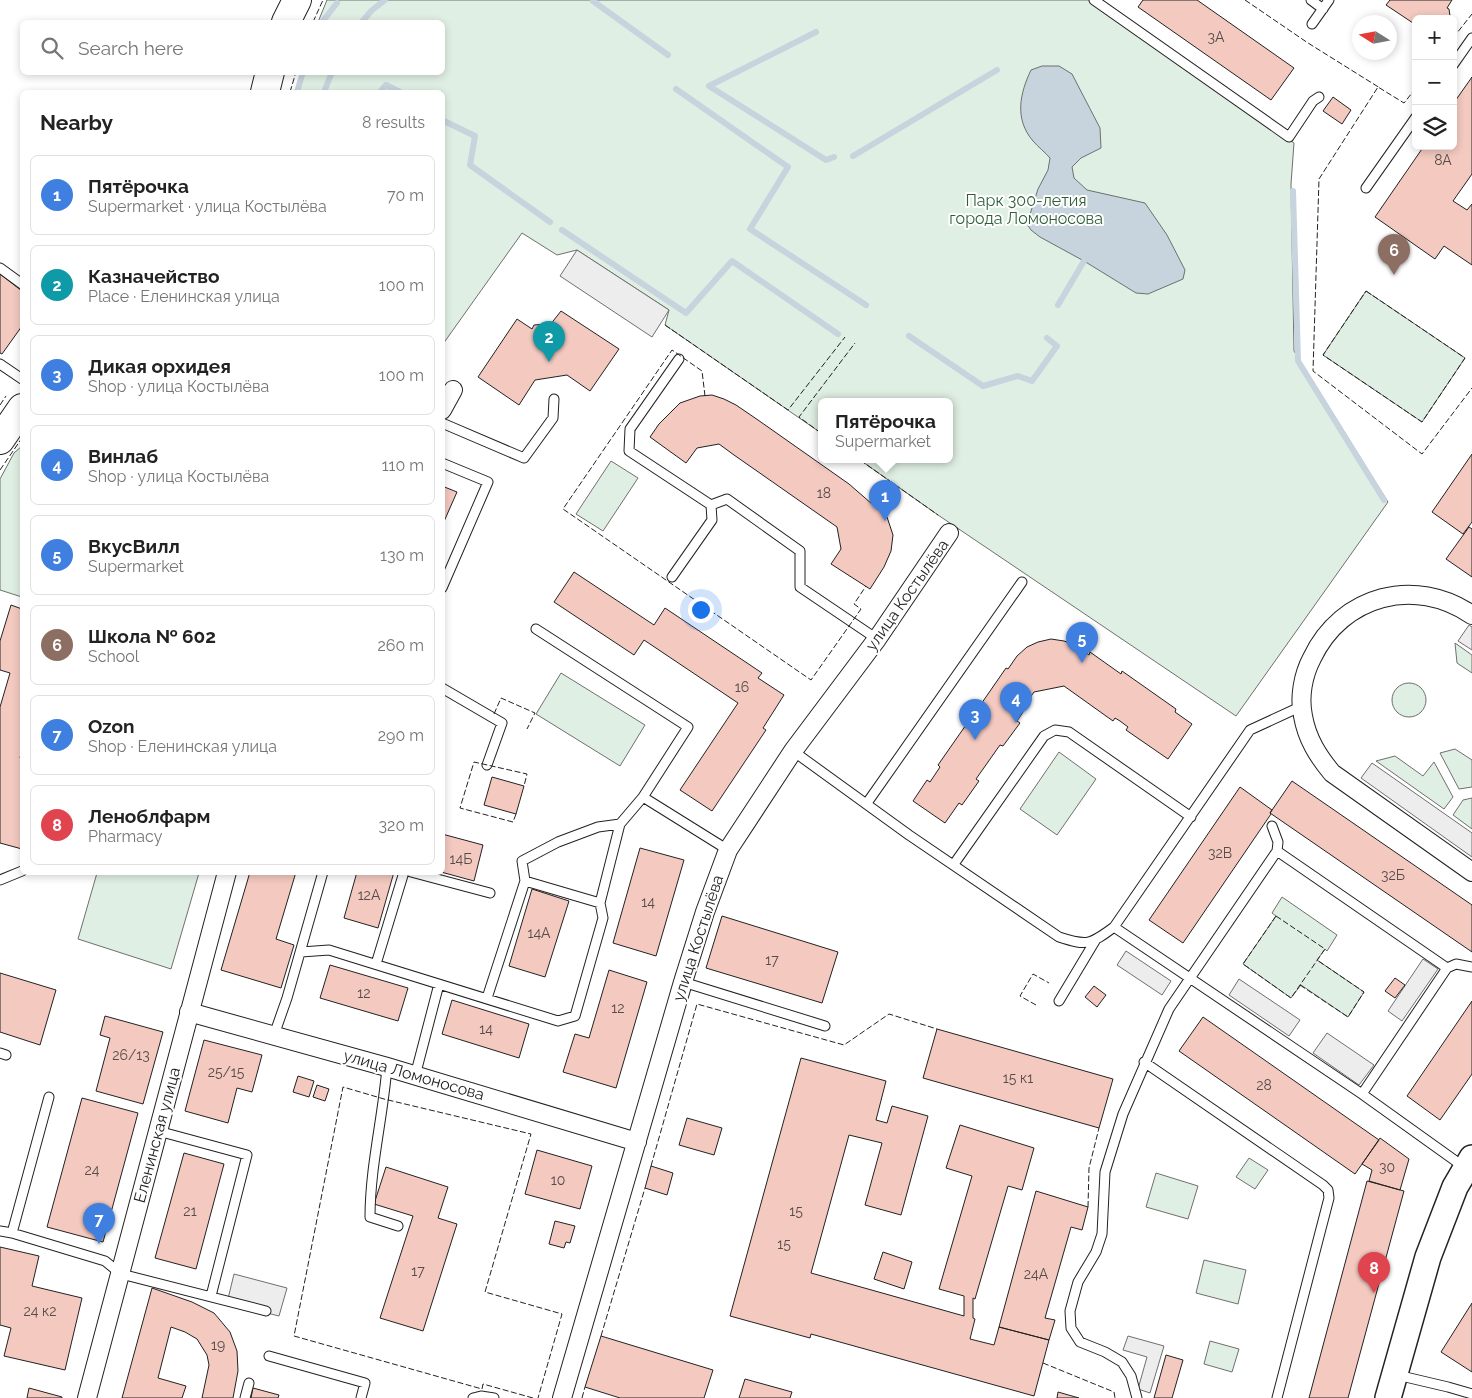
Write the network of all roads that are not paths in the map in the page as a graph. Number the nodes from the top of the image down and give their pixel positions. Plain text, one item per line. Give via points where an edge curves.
1 (297, 0) edge
2 (1311, 0) edge
3 (1329, 0) edge
4 (1100, 2) edge
5 (1323, 8) junction
6 (287, 20) edge
7 (1312, 24) dead end
8 (1472, 38) edge
9 (1457, 60) edge
10 (269, 75) edge
11 (266, 90) edge
12 (1319, 97) dead end
13 (1412, 123) edge
14 (1366, 188) dead end
15 (0, 268) edge
16 (20, 283) edge
17 (680, 359) dead end
18 (0, 364) edge
19 (20, 378) edge
20 (453, 390) dead end
21 (554, 399) dead end
22 (445, 405) edge
23 (20, 411) edge
24 (445, 424) edge
25 (0, 440) edge
26 (445, 464) edge
27 (711, 506) junction
28 (949, 533) dead end
29 (672, 577) dead end
30 (445, 581) edge
31 (1022, 582) dead end
32 (1472, 615) edge
33 (536, 629) dead end
34 (876, 639) junction
35 (445, 690) edge
36 (1302, 706) junction
37 (794, 752) junction
38 (487, 765) dead end
39 (643, 797) junction
40 (867, 803) junction
41 (1191, 817) junction
42 (620, 824) junction
43 (1272, 826) dead end
44 (728, 850) junction
45 (1277, 851) junction
46 (954, 864) junction
47 (20, 872) edge
48 (1472, 872) edge
49 (226, 875) edge
50 (322, 875) edge
51 (403, 875) edge
52 (422, 875) edge
53 (0, 880) edge
54 (525, 881) junction
55 (490, 893) dead end
56 (600, 903) junction
57 (1114, 927) junction
58 (1096, 941) junction
59 (301, 952) junction
60 (376, 964) junction
61 (1472, 967) edge
62 (1447, 968) junction
63 (1190, 978) junction
64 (684, 982) junction
65 (439, 984) junction
66 (487, 998) junction
67 (1059, 1001) dead end
68 (189, 1012) junction
69 (825, 1026) dead end
70 (274, 1035) junction
71 (1144, 1062) junction
72 (387, 1068) junction
73 (415, 1076) junction
74 (1362, 1094) junction
75 (49, 1097) dead end
76 (158, 1131) junction
77 (637, 1142) junction
78 (1469, 1163) edge
79 (398, 1226) dead end
80 (0, 1231) edge
81 (12, 1233) junction
82 (120, 1274) junction
83 (211, 1296) junction
84 (266, 1312) dead end
85 (269, 1356) dead end
86 (1395, 1374) junction
87 (249, 1383) dead end
88 (1472, 1394) edge
89 (87, 1398) edge
90 (245, 1398) edge
91 (361, 1398) edge
92 (473, 1398) edge
93 (494, 1398) edge
94 (562, 1398) edge
95 (1137, 1398) edge
96 (1277, 1398) edge
97 (1388, 1398) edge

1 - 6 main road
2 - 5 lane
3 - 5 lane
4 - 12 lane via 1290,137 1313,101
5 - 7 lane
8 - 9 lane
10 - 11 main road
13 - 14 lane
15 - 16 lane
17 - 27 lane via 630,429 629,452
18 - 19 lane
20 - 22 street
21 - 24 lane via 553,418 524,458
23 - 25 main road
26 - 30 lane via 488,482
27 - 29 lane via 712,520
27 - 34 lane via 727,499 800,551 800,587
28 - 34 street, улица Костылёва
31 - 40 lane
32 - 36 street via 1452,603 1414,594 1378,599 1356,609 1336,622 1315,651 1304,679
33 - 39 lane via 688,726
34 - 37 street, улица Костылёва
35 - 38 lane via 502,723
36 - 41 lane via 1250,730
36 - 48 street via 1309,738 1332,773
37 - 40 lane
37 - 44 street, улица Костылёва
39 - 42 lane
39 - 44 lane
40 - 46 lane
41 - 46 lane via 1068,732 1055,730 1044,736
41 - 57 lane
42 - 54 lane via 598,826 522,861
42 - 56 lane
43 - 45 lane via 1278,842
44 - 64 street, улица Костылёва
45 - 62 lane
45 - 63 lane
46 - 58 lane via 1059,936 1080,943
47 - 53 lane
49 - 68 street, Еленинская улица
50 - 59 lane
51 - 60 lane
52 - 55 lane
54 - 56 lane
54 - 66 lane
56 - 66 lane via 603,918 575,1016 558,1021
57 - 58 lane
57 - 63 lane
58 - 67 lane
59 - 60 lane via 329,950
59 - 70 lane
60 - 65 lane
61 - 62 lane via 1456,964
62 - 74 lane
63 - 71 lane via 1169,1009
63 - 74 lane
64 - 69 lane
64 - 77 street, улица Костылёва
65 - 66 lane
65 - 73 lane
68 - 70 street, улица Ломоносова
68 - 76 street, Еленинская улица
70 - 72 street, улица Ломоносова
71 - 95 lane via 1105,1172 1102,1234 1096,1252 1078,1282 1070,1311 1071,1328 1080,1342 1122,1362
71 - 96 lane via 1328,1190 1329,1198
72 - 73 street, улица Ломоносова
72 - 79 lane via 370,1194 370,1217
73 - 77 street, улица Ломоносова
74 - 78 lane
75 - 81 lane
76 - 82 street, Еленинская улица
76 - 83 lane via 247,1155
77 - 94 street, улица Костылёва
78 - 86 main road via 1455,1187 1428,1257
80 - 81 lane
81 - 82 lane via 105,1262
82 - 83 lane
82 - 89 street, Еленинская улица
83 - 84 lane
85 - 91 lane via 365,1383
86 - 88 lane
86 - 97 main road
87 - 90 lane
92 - 93 lane

